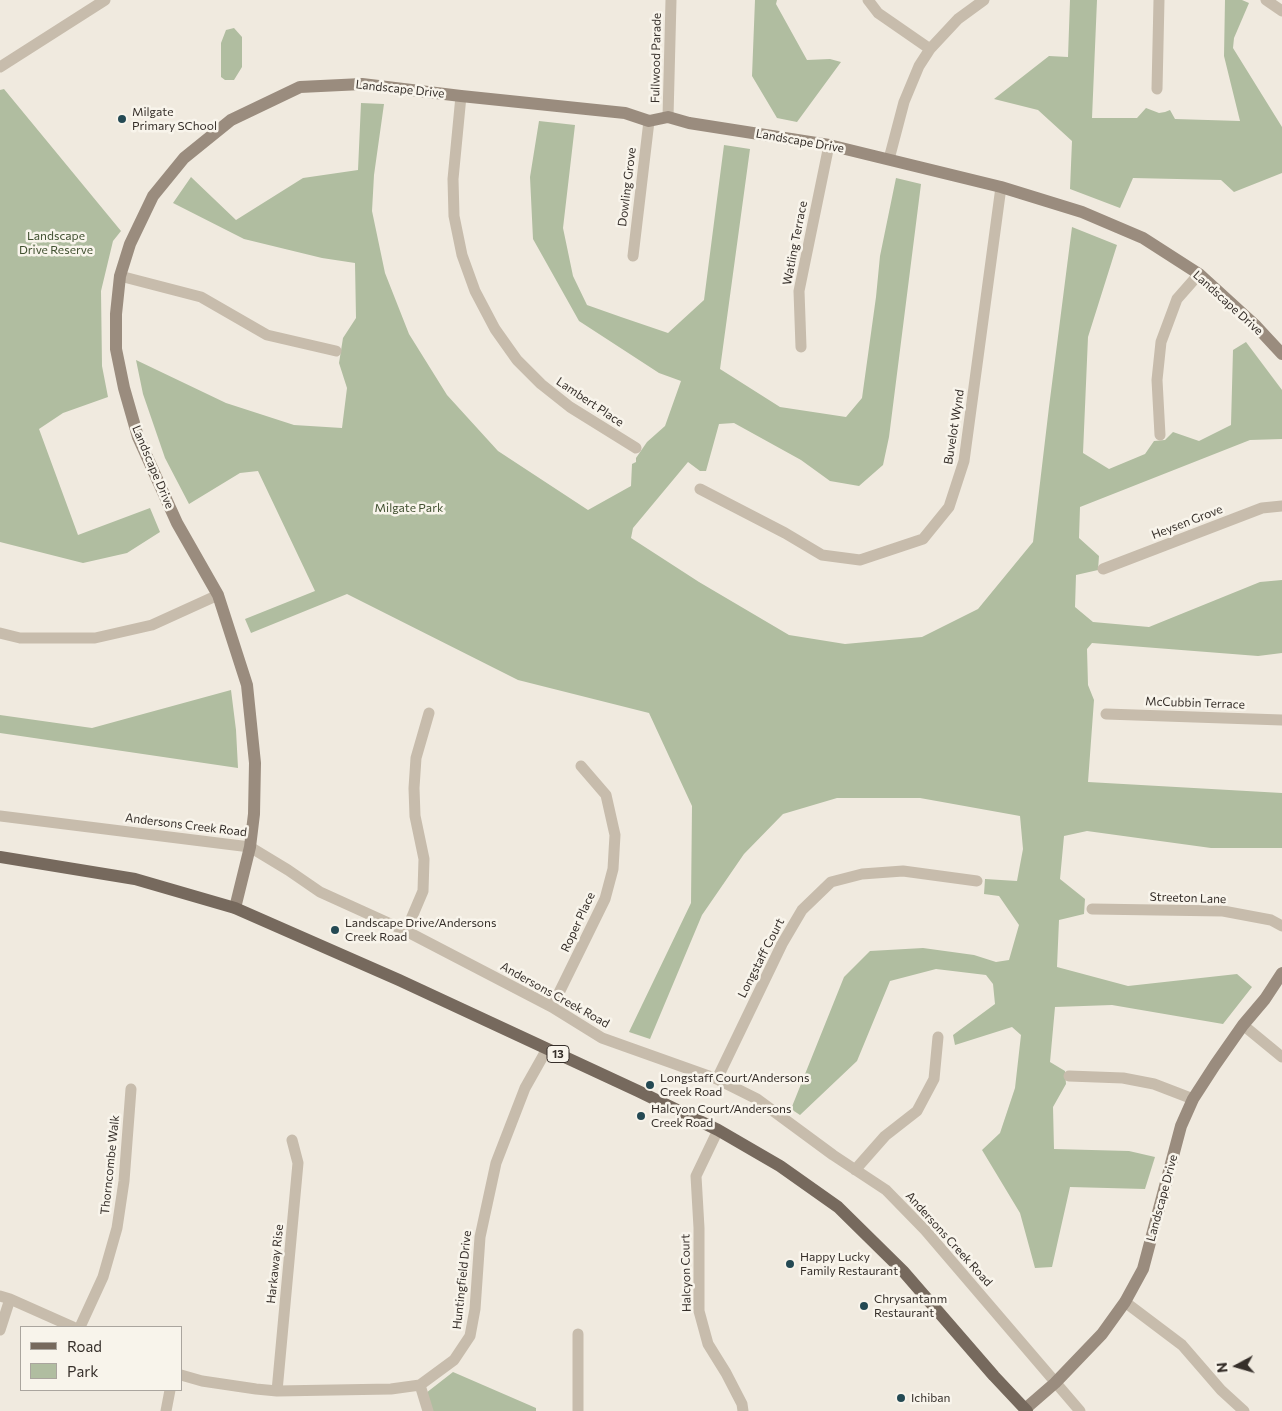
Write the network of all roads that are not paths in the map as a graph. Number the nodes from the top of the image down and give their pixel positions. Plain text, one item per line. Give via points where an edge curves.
1 (105, 0) edge
2 (671, 0) edge
3 (868, 0) edge
4 (984, 0) edge
5 (1159, 0) edge
6 (1266, 0) edge
7 (1282, 11) edge
8 (930, 49) junction
9 (0, 66) edge
10 (1157, 89) dead end
11 (461, 96) junction
12 (668, 117) junction
13 (649, 121) junction
14 (829, 145) junction
15 (889, 159) junction
16 (1001, 187) junction
17 (633, 256) dead end
18 (1199, 274) junction
19 (120, 276) junction
20 (801, 347) dead end
21 (336, 351) dead end
22 (1282, 354) edge
23 (1160, 435) dead end
24 (636, 448) dead end
25 (700, 489) dead end
26 (1282, 506) edge
27 (1103, 569) dead end
28 (218, 595) junction
29 (0, 633) edge
30 (429, 713) dead end
31 (1106, 714) dead end
32 (1282, 720) edge
33 (581, 766) dead end
34 (0, 816) edge
35 (250, 847) junction
36 (0, 857) edge
37 (976, 880) dead end
38 (235, 908) junction
39 (1092, 909) dead end
40 (1282, 926) edge
41 (406, 931) junction
42 (1282, 973) edge
43 (552, 1007) junction
44 (1243, 1025) junction
45 (938, 1037) dead end
46 (547, 1049) junction
47 (1282, 1057) edge
48 (1069, 1076) dead end
49 (717, 1079) junction
50 (131, 1088) dead end
51 (1193, 1099) junction
52 (718, 1130) junction
53 (292, 1140) dead end
54 (855, 1170) junction
55 (5, 1298) edge
56 (1125, 1302) junction
57 (71, 1326) edge
58 (80, 1326) edge
59 (0, 1330) edge
60 (578, 1334) dead end
61 (182, 1375) edge
62 (1055, 1383) junction
63 (420, 1384) junction
64 (170, 1391) edge
65 (276, 1391) junction
66 (1026, 1410) edge
67 (166, 1411) edge
68 (428, 1411) edge
69 (578, 1411) edge
70 (743, 1411) edge
71 (1080, 1411) edge
72 (1244, 1411) edge

1 - 9 street
2 - 12 street, Fullwood Parade
3 - 8 street via 878,13
4 - 8 street via 958,19
5 - 10 street
6 - 7 street
8 - 15 street via 904,102
11 - 13 street, Landscape Drive via 625,113
11 - 19 street, Landscape Drive via 362,84 300,87 231,120 184,158 153,196 130,244
11 - 24 street, Lambert Place via 453,179 454,216 462,255 475,292 494,329 517,360 541,384 570,407
12 - 13 street, Landscape Drive
12 - 14 street, Landscape Drive
13 - 17 street, Dowling Grove
14 - 15 street, Landscape Drive
14 - 20 street, Watling Terrace via 799,291
15 - 16 street, Landscape Drive
16 - 18 street, Landscape Drive via 1082,212 1143,238
16 - 25 street, Buvelot Wynd via 964,461 949,507 923,540 860,560 822,555
18 - 22 street, Landscape Drive
18 - 23 street via 1177,299 1161,342 1157,380
19 - 21 street via 201,297 267,335
19 - 28 street, Landscape Drive via 116,349 138,437 177,523
26 - 27 street, Heysen Grove via 1262,508
28 - 29 street via 152,625 95,638 20,638
28 - 35 street, Landscape Drive via 247,685 255,763
30 - 41 street via 416,758 414,788 415,816 424,859 423,890
31 - 32 street, McCubbin Terrace
33 - 43 street, Roper Place via 606,795 615,835 613,869 605,899
34 - 35 street, Andersons Creek Road
35 - 38 street, Landscape Drive
35 - 41 street, Andersons Creek Road via 320,892
36 - 38 main road, 13 via 135,879
37 - 49 street, Longstaff Court via 903,871 862,874 831,882 802,910 782,944
38 - 46 main road, 13
39 - 40 street, Streeton Lane via 1222,911 1271,920
41 - 43 street, Andersons Creek Road
42 - 44 street, Landscape Drive
43 - 49 street, Andersons Creek Road via 602,1038
44 - 47 street
44 - 51 street, Landscape Drive
45 - 54 street via 934,1079 917,1111 885,1136
46 - 52 main road, 13
46 - 63 street, Huntingfield Drive via 525,1088 496,1163 480,1237 470,1336 454,1360
48 - 51 street via 1123,1078 1154,1084
49 - 54 street, Andersons Creek Road via 757,1099
50 - 58 street, Thorncombe Walk via 117,1228 103,1276
51 - 56 street, Landscape Drive via 1181,1126 1143,1269
52 - 66 main road, 13 via 780,1166 838,1207 903,1271
52 - 70 street, Halcyon Court via 696,1176 699,1311 708,1344 726,1373
53 - 65 street, Harkaway Rise via 298,1163
54 - 62 street, Andersons Creek Road via 886,1190 925,1230
55 - 57 street
55 - 59 street
56 - 62 street, Landscape Drive via 1102,1334
56 - 72 street via 1182,1345
60 - 69 street
61 - 65 street, Huntingfield Drive
62 - 66 street, Landscape Drive
62 - 71 street, Andersons Creek Road
63 - 65 street, Huntingfield Drive via 391,1389
63 - 68 street
64 - 67 street

